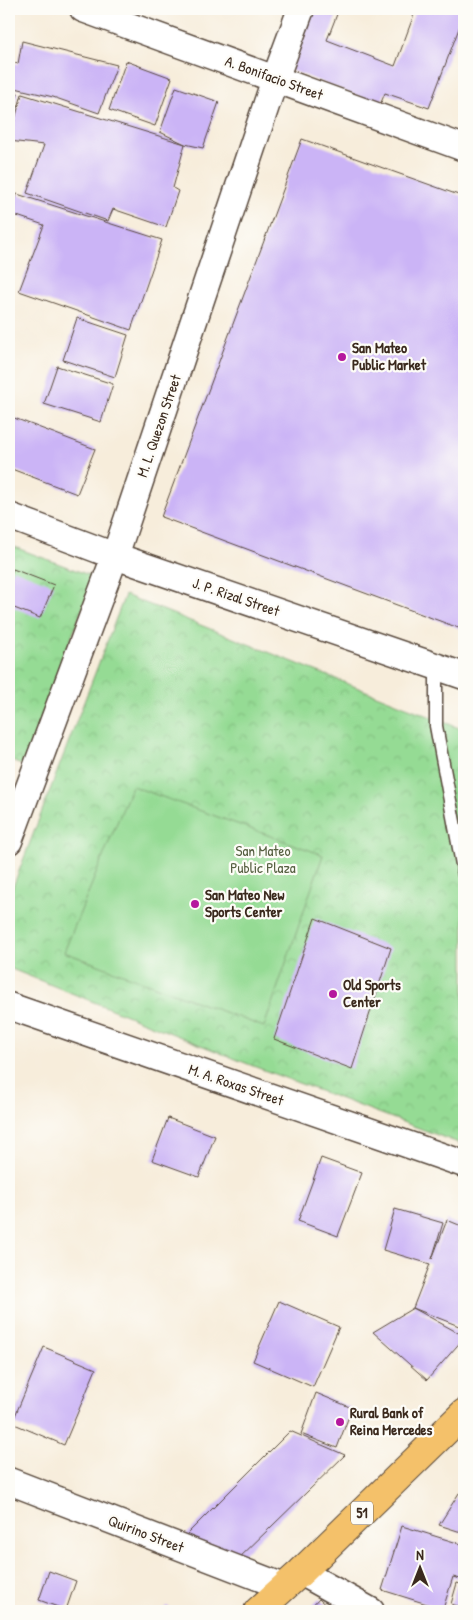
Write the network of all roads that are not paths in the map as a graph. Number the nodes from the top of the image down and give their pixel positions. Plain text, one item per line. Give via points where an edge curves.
1 (83, 9) edge
2 (301, 9) edge
3 (275, 78) junction
4 (464, 148) edge
5 (9, 516) edge
6 (115, 556) junction
7 (436, 666) junction
8 (464, 676) edge
9 (9, 841) edge
10 (464, 875) edge
11 (9, 1006) edge
12 (464, 1164) edge
13 (464, 1413) edge
14 (9, 1481) edge
15 (292, 1580) junction
16 (258, 1611) edge
17 (371, 1611) edge

1 - 3 street, A. Bonifacio Street
2 - 3 street, M. L. Quezon Street
3 - 4 street, A. Bonifacio Street
3 - 6 street, M. L. Quezon Street
5 - 6 street, J. P. Rizal Street
6 - 7 street, J. P. Rizal Street
6 - 9 street, M. L. Quezon Street
7 - 8 street, J. P. Rizal Street
7 - 10 lane via 436,726
11 - 12 street, M. A. Roxas Street
13 - 15 highway, 51
14 - 15 street, Quirino Street
15 - 16 highway, 51
15 - 17 street, Quirino Street

